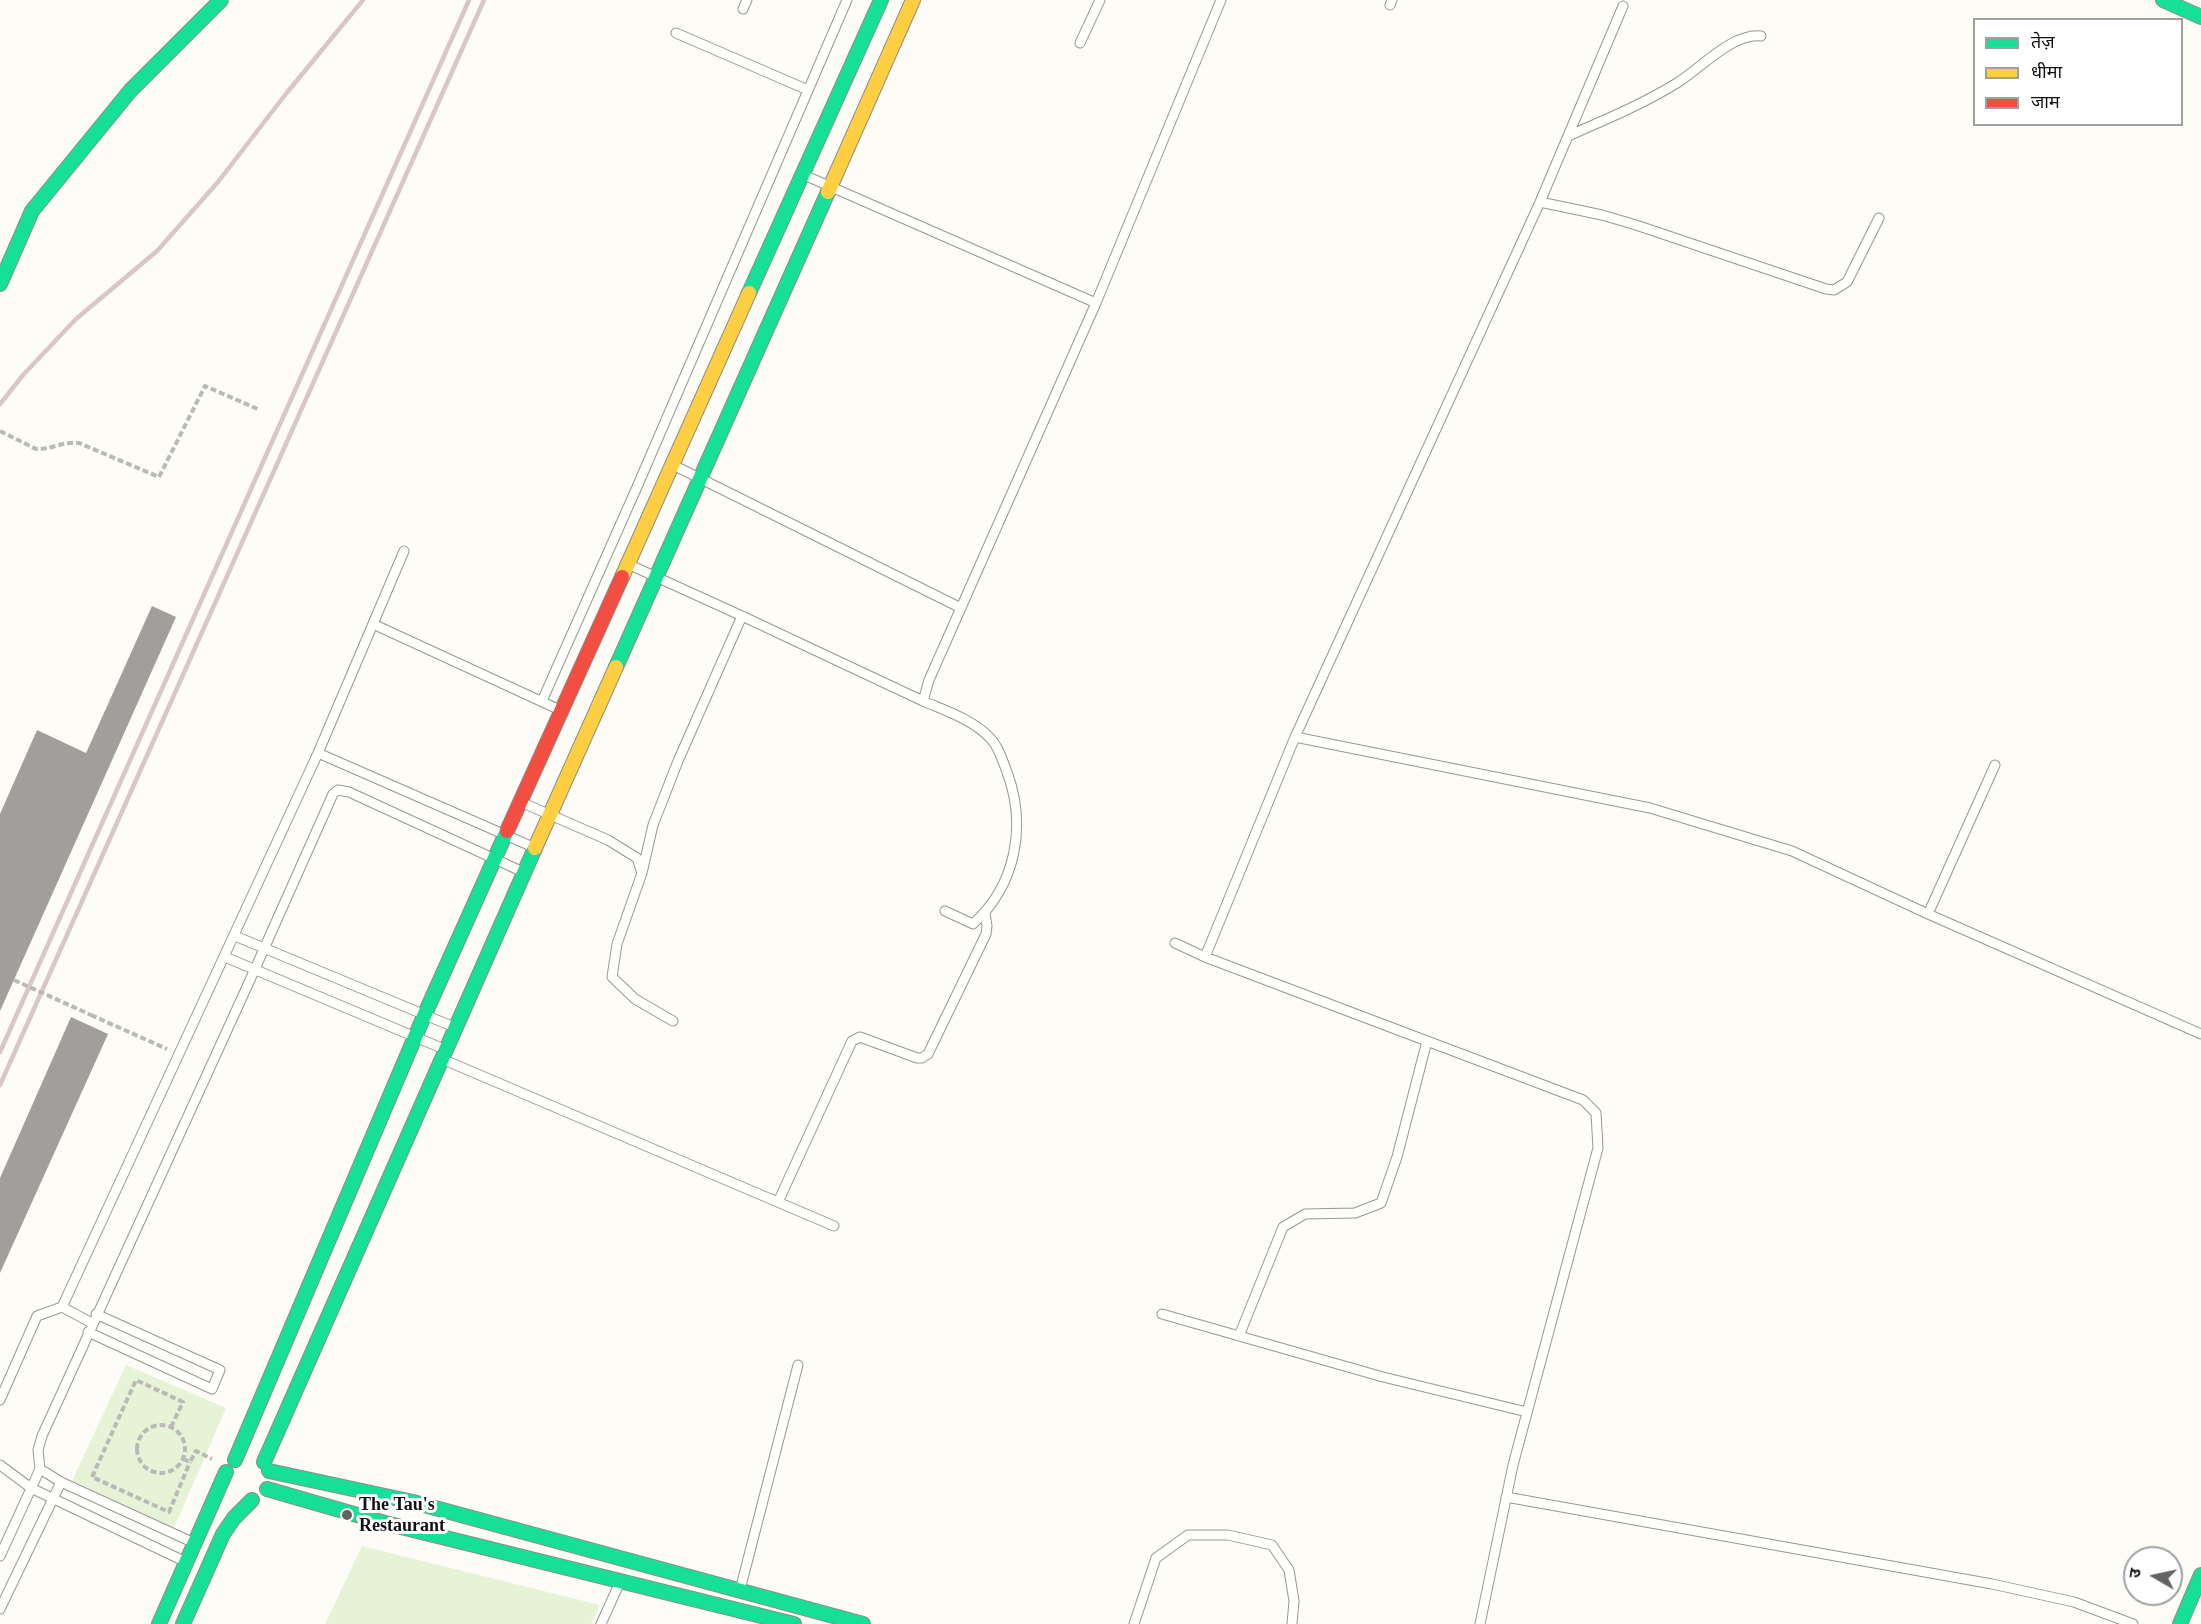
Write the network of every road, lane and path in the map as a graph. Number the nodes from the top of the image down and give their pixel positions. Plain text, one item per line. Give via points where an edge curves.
1 (220, 0) edge
2 (848, 0) edge
3 (881, 0) edge
4 (913, 0) edge
5 (1100, 0) edge
6 (1221, 0) edge
7 (2163, 0) edge
8 (1623, 6) dead end
9 (2201, 17) edge
10 (676, 33) dead end
11 (1761, 36) dead end
12 (1080, 43) dead end
13 (808, 90) junction
14 (1568, 136) junction
15 (803, 174) junction
16 (830, 186) junction
17 (1540, 202) junction
18 (1879, 218) dead end
19 (0, 284) edge
20 (1096, 303) junction
21 (261, 410) dead end
22 (0, 431) edge
23 (672, 465) junction
24 (701, 479) junction
25 (404, 551) dead end
26 (628, 564) junction
27 (656, 577) junction
28 (961, 608) junction
29 (742, 616) junction
30 (373, 624) junction
31 (542, 701) junction
32 (923, 701) junction
33 (562, 711) junction
34 (1295, 737) junction
35 (318, 753) junction
36 (1995, 765) dead end
37 (521, 802) junction
38 (549, 814) junction
39 (506, 835) junction
40 (534, 848) junction
41 (496, 859) junction
42 (524, 872) junction
43 (642, 873) junction
44 (945, 911) dead end
45 (985, 913) junction
46 (1928, 914) junction
47 (235, 936) junction
48 (1175, 943) dead end
49 (265, 948) junction
50 (225, 957) junction
51 (1205, 957) junction
52 (255, 969) junction
53 (14, 980) dead end
54 (424, 1016) junction
55 (673, 1021) dead end
56 (455, 1028) junction
57 (2201, 1034) edge
58 (416, 1037) junction
59 (1427, 1041) junction
60 (179, 1054) junction
61 (443, 1054) junction
62 (778, 1202) junction
63 (834, 1226) dead end
64 (62, 1307) junction
65 (1162, 1314) dead end
66 (92, 1323) junction
67 (1239, 1336) junction
68 (798, 1365) dead end
69 (0, 1401) edge
70 (1527, 1412) junction
71 (171, 1427) junction
72 (183, 1459) junction
73 (190, 1462) junction
74 (0, 1465) edge
75 (230, 1466) junction
76 (266, 1467) junction
77 (40, 1469) junction
78 (61, 1482) junction
79 (31, 1488) junction
80 (267, 1489) junction
81 (1506, 1497) junction
82 (53, 1498) junction
83 (252, 1500) junction
84 (195, 1543) junction
85 (0, 1556) edge
86 (628, 1560) junction
87 (186, 1562) junction
88 (2201, 1575) edge
89 (621, 1581) junction
90 (740, 1591) junction
91 (0, 1609) edge
92 (159, 1624) edge
93 (183, 1624) edge
94 (601, 1624) edge
95 (794, 1624) edge
96 (862, 1624) edge
97 (1134, 1624) edge
98 (1292, 1624) edge
99 (1480, 1624) edge
100 (2133, 1624) edge
101 (2180, 1624) edge

1 - 19 street via 130,91 32,211
2 - 13 lane
3 - 15 street
4 - 16 street
5 - 12 lane
6 - 20 lane
7 - 9 street
8 - 14 lane
10 - 13 lane
11 - 14 lane via 1739,40 1678,83
13 - 31 lane
14 - 17 lane
15 - 16 lane
15 - 23 street
16 - 20 lane
16 - 24 street
17 - 18 lane via 1636,225 1834,290 1847,282
17 - 34 lane
20 - 28 lane
21 - 22 path via 205,386 159,477 79,443 42,450
23 - 24 lane
23 - 26 street
24 - 27 street
24 - 28 lane
25 - 30 lane
26 - 27 lane
26 - 33 street
27 - 29 lane
27 - 38 street
28 - 32 lane
29 - 32 lane
29 - 43 lane via 674,771 653,825
30 - 31 lane
30 - 35 lane
31 - 33 lane
32 - 45 lane via 963,718 992,739 1013,788 1017,831 1012,867
33 - 37 street
34 - 46 lane via 1650,808 1792,851
34 - 51 lane
35 - 39 lane
35 - 47 lane
36 - 46 lane
37 - 38 lane
37 - 39 street
38 - 40 street
38 - 43 lane via 629,852 637,858
39 - 40 lane
39 - 41 street
40 - 42 street
41 - 42 lane
41 - 49 lane via 338,790
41 - 54 street
42 - 56 street
43 - 55 lane via 618,944 612,977 635,999
44 - 45 lane via 973,924
45 - 62 lane via 986,934 928,1054 917,1058 860,1037 852,1041
46 - 57 lane
47 - 49 lane
47 - 50 lane
48 - 51 lane
49 - 52 lane
49 - 54 lane
50 - 52 lane
50 - 60 lane
51 - 59 lane
52 - 58 lane
52 - 66 lane
53 - 60 path, bridge
54 - 56 lane
54 - 58 street
56 - 61 street
58 - 61 lane
58 - 75 street
59 - 67 lane via 1381,1203 1355,1213 1305,1214 1282,1227
59 - 70 lane via 1583,1100 1596,1113 1598,1149
60 - 64 lane
61 - 62 lane
61 - 76 street
62 - 63 lane
64 - 66 lane
64 - 69 lane via 37,1316
65 - 67 lane
66 - 66 lane via 212,1389 220,1370
66 - 77 lane via 42,1436 38,1450
67 - 70 lane
68 - 90 lane
70 - 81 lane
71 - 72 path via 183,1440
71 - 72 path via 158,1426 144,1433 138,1447 141,1462 160,1473 175,1469
71 - 73 path via 183,1401 136,1380 92,1477 169,1512
72 - 73 path
73 - 75 path via 196,1451
74 - 79 lane
75 - 76 street via 247,1455 256,1457
75 - 83 street via 225,1481 228,1490 234,1497
75 - 84 street
76 - 80 street via 270,1480
76 - 86 street
77 - 78 lane
77 - 79 lane
78 - 82 lane
78 - 84 lane
79 - 82 lane
79 - 85 lane
80 - 83 street
80 - 89 street via 384,1523
81 - 99 lane
81 - 100 lane via 1992,1584 2074,1602
82 - 87 lane
82 - 91 lane
83 - 93 street via 223,1534
84 - 87 street
86 - 89 lane
86 - 90 street
87 - 92 street
88 - 101 street
89 - 94 lane
89 - 95 street
90 - 96 street
97 - 98 lane via 1156,1558 1188,1535 1228,1535 1272,1545 1289,1570 1294,1601

